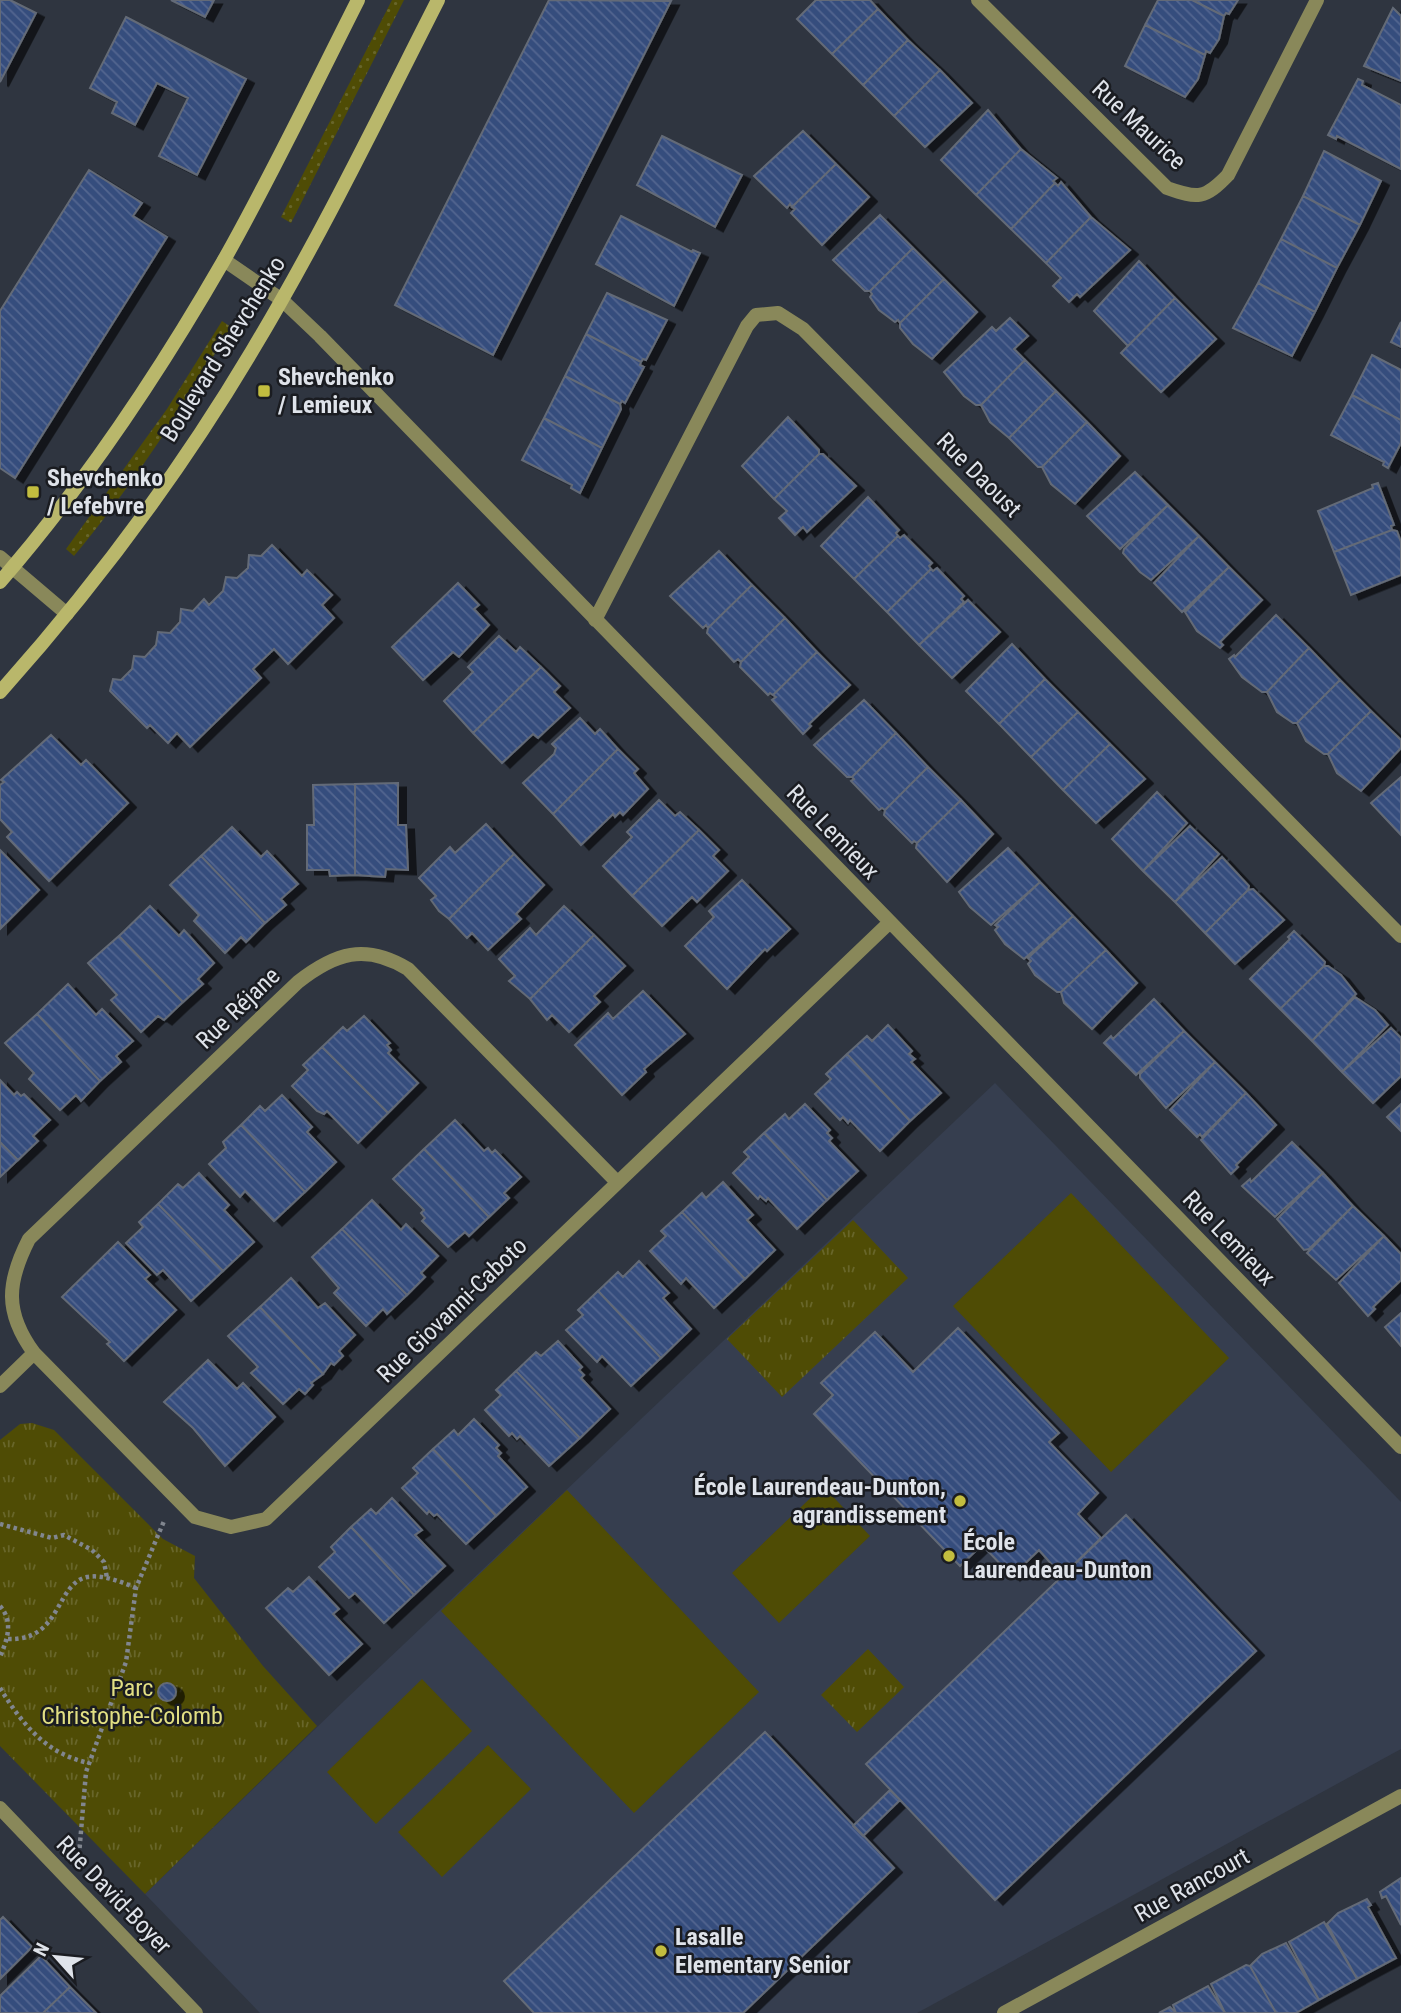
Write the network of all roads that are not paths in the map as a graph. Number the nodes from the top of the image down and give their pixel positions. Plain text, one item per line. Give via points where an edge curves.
1 (358, 0) edge
2 (438, 0) edge
3 (978, 0) edge
4 (1317, 0) edge
5 (224, 260) junction
6 (282, 300) junction
7 (0, 557) edge
8 (13, 568) junction
9 (0, 583) edge
10 (66, 614) junction
11 (595, 620) junction
12 (0, 691) edge
13 (889, 923) junction
14 (1401, 936) edge
15 (617, 1182) junction
16 (34, 1353) junction
17 (0, 1386) edge
18 (1401, 1447) edge
19 (1401, 1796) edge
20 (0, 1808) edge
21 (196, 2013) edge
22 (1004, 2013) edge

1 - 5 street, Boulevard Shevchenko
2 - 6 street, Boulevard Shevchenko
3 - 4 street, Rue Maurice via 1167,188 1190,197 1211,193 1228,175
5 - 6 street, Rue Lemieux
5 - 8 street, Boulevard Shevchenko via 97,457
6 - 10 street, Boulevard Shevchenko via 172,474
6 - 11 street, Rue Lemieux
7 - 8 street
8 - 9 street, Boulevard Shevchenko
8 - 10 street
10 - 12 street, Boulevard Shevchenko
11 - 13 street, Rue Lemieux
11 - 14 street, Rue Daoust via 747,326 756,316 778,313 803,329
13 - 15 street, Rue Giovanni-Caboto
13 - 18 street, Rue Lemieux
15 - 16 street, Rue Giovanni-Caboto via 266,1519 231,1527 195,1517
15 - 16 street, Rue Réjane via 408,969 374,953 344,956 298,982 29,1238 18,1261 11,1307 20,1334
16 - 17 street
19 - 22 street, Rue Rancourt
20 - 21 street, Rue David-Boyer

